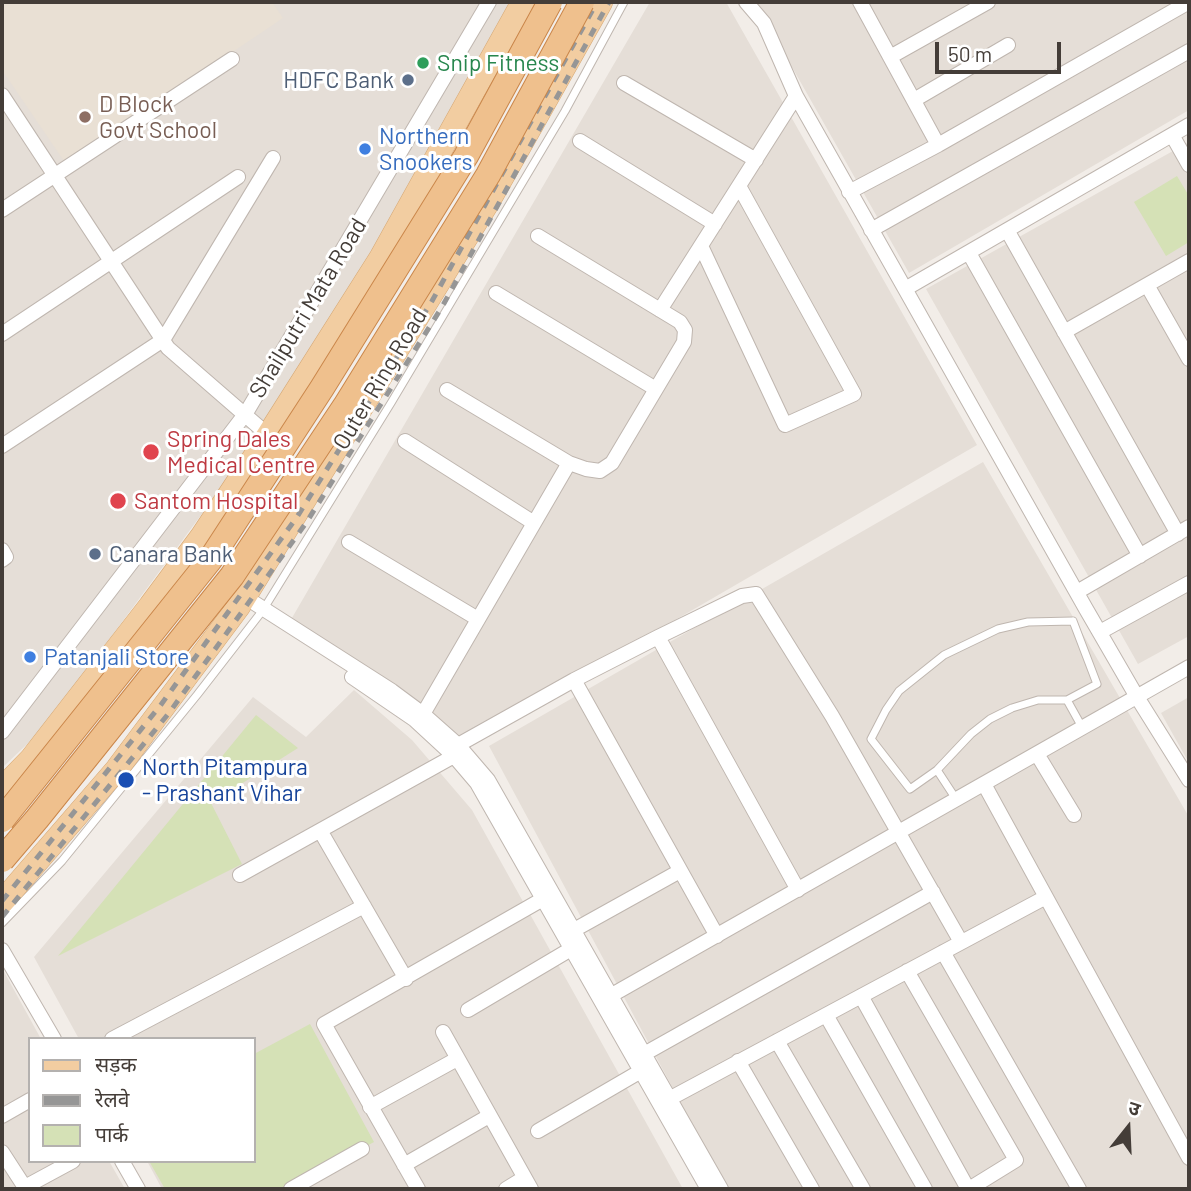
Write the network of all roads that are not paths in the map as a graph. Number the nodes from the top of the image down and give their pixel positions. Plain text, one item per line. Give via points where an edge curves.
1 (489, 2) edge
2 (523, 2) edge
3 (550, 2) edge
4 (582, 2) edge
5 (601, 2) edge
6 (624, 2) edge
7 (747, 2) edge
8 (860, 2) edge
9 (988, 2) edge
10 (1189, 2) edge
11 (1163, 8) edge
12 (1008, 46) dead end
13 (1189, 51) edge
14 (890, 57) junction
15 (232, 59) dead end
16 (624, 83) dead end
17 (2, 96) edge
18 (796, 96) junction
19 (914, 100) junction
20 (1189, 125) edge
21 (1172, 135) junction
22 (580, 141) dead end
23 (938, 145) junction
24 (273, 158) dead end
25 (756, 160) junction
26 (1189, 165) edge
27 (54, 174) junction
28 (238, 177) dead end
29 (739, 186) junction
30 (849, 192) junction
31 (2, 210) edge
32 (715, 224) junction
33 (871, 230) junction
34 (1007, 230) junction
35 (538, 236) dead end
36 (701, 246) junction
37 (969, 253) junction
38 (1189, 261) edge
39 (112, 262) junction
40 (1147, 285) junction
41 (905, 289) junction
42 (496, 293) dead end
43 (660, 310) junction
44 (1064, 332) junction
45 (2, 334) edge
46 (163, 340) junction
47 (316, 359) junction
48 (1189, 359) edge
49 (656, 389) junction
50 (447, 390) dead end
51 (370, 394) junction
52 (246, 413) junction
53 (267, 434) junction
54 (405, 441) dead end
55 (2, 446) edge
56 (569, 463) junction
57 (534, 523) junction
58 (1184, 531) edge
59 (349, 542) dead end
60 (2, 550) edge
61 (1140, 556) junction
62 (2, 560) edge
63 (1189, 583) edge
64 (1077, 592) junction
65 (251, 607) junction
66 (478, 619) junction
67 (1100, 632) junction
68 (658, 637) junction
69 (1189, 667) edge
70 (574, 680) junction
71 (90, 683) junction
72 (1137, 697) junction
73 (1067, 700) junction
74 (423, 714) junction
75 (1083, 728) junction
76 (2, 732) edge
77 (145, 732) junction
78 (456, 751) junction
79 (1037, 754) junction
80 (937, 770) junction
81 (1189, 780) edge
82 (984, 784) junction
83 (2, 789) edge
84 (957, 799) junction
85 (1074, 815) dead end
86 (2, 820) edge
87 (321, 832) junction
88 (899, 832) junction
89 (2, 860) edge
90 (680, 871) junction
91 (240, 875) dead end
92 (798, 890) junction
93 (933, 892) junction
94 (1046, 897) junction
95 (543, 899) junction
96 (2, 902) edge
97 (363, 905) junction
98 (2, 923) edge
99 (574, 930) junction
100 (717, 936) junction
101 (961, 942) junction
102 (571, 949) junction
103 (2, 950) edge
104 (943, 952) junction
105 (907, 971) junction
106 (405, 979) junction
107 (861, 996) junction
108 (606, 998) junction
109 (468, 1010) dead end
110 (825, 1015) junction
111 (443, 1032) dead end
112 (53, 1037) edge
113 (116, 1037) edge
114 (777, 1041) junction
115 (644, 1054) junction
116 (457, 1059) junction
117 (738, 1061) junction
118 (641, 1072) junction
119 (669, 1099) junction
120 (28, 1101) edge
121 (370, 1107) junction
122 (2, 1116) edge
123 (489, 1116) junction
124 (538, 1131) dead end
125 (362, 1149) dead end
126 (2, 1152) edge
127 (1189, 1158) edge
128 (70, 1163) edge
129 (123, 1163) edge
130 (404, 1165) junction
131 (528, 1184) edge
132 (26, 1188) edge
133 (138, 1189) edge
134 (291, 1189) edge
135 (418, 1189) edge
136 (506, 1189) edge
137 (708, 1189) edge
138 (721, 1189) edge
139 (812, 1189) edge
140 (863, 1189) edge
141 (925, 1189) edge
142 (969, 1189) edge
143 (1079, 1189) edge

1 - 52 street, Shailputri Mata Road
2 - 47 main road via 380,259
3 - 86 highway, Outer Ring Road, bridge via 466,156 210,560
4 - 89 highway, Outer Ring Road, bridge via 488,175 345,406 232,576
5 - 51 main road, Outer Ring Road via 487,204
6 - 65 lane via 559,122 391,404
7 - 18 street via 764,23
8 - 14 street
9 - 14 street
10 - 11 street
11 - 23 street
12 - 19 street
13 - 33 street
14 - 19 street
15 - 27 street
16 - 25 street
17 - 27 street
18 - 25 street
18 - 30 street
19 - 23 street
20 - 21 street
21 - 26 street
21 - 34 street
22 - 32 street
23 - 30 street
24 - 46 street
25 - 29 street
27 - 31 street
27 - 39 street
28 - 39 street
29 - 32 street
29 - 36 street via 854,394 785,425
30 - 33 street
32 - 36 street
33 - 41 street
34 - 37 street
34 - 44 street
35 - 43 street
36 - 43 street
37 - 41 street
37 - 61 street
38 - 40 street
39 - 45 street
39 - 46 street
40 - 44 street
40 - 48 street
41 - 64 street
42 - 49 street
43 - 49 street via 685,330 684,342
44 - 58 street
46 - 52 street
46 - 55 street
47 - 51 main road
47 - 53 main road
49 - 56 street via 612,463 600,471
50 - 56 street
51 - 65 main road, Outer Ring Road
52 - 53 street
52 - 76 street, Shailputri Mata Road
53 - 71 main road via 202,536
54 - 57 street
56 - 57 street
57 - 66 street
58 - 61 street
59 - 66 street
60 - 62 street via 6,557
61 - 64 street
63 - 67 street
64 - 67 street
65 - 74 street
65 - 77 main road, Outer Ring Road
65 - 78 street
65 - 98 lane via 62,861
66 - 74 street
67 - 72 street
68 - 70 street
68 - 88 street via 742,596 756,594
68 - 92 street
69 - 72 street
70 - 78 street
70 - 90 street
71 - 77 main road
71 - 83 main road
72 - 75 street
72 - 81 street
73 - 75 lane
73 - 80 lane via 1038,700 990,719
73 - 80 lane via 1097,684 1073,621 1028,622 971,640 899,691 872,739 910,789
74 - 78 street
75 - 79 street
77 - 96 main road, Outer Ring Road
78 - 87 street
78 - 95 street
78 - 99 street via 488,780
79 - 82 street
79 - 85 street
80 - 84 lane
82 - 84 street
82 - 94 street
84 - 88 street
87 - 91 street
87 - 97 street
88 - 92 street
88 - 93 street
90 - 99 street
90 - 100 street
92 - 100 street
93 - 101 street
93 - 115 street
94 - 101 street
94 - 127 street
95 - 102 street
95 - 106 street
97 - 106 street
97 - 113 street
99 - 108 street
100 - 108 street
101 - 104 street
102 - 108 street
102 - 109 street
103 - 112 street
104 - 105 street
104 - 143 street
105 - 107 street
105 - 142 street via 1016,1160
106 - 121 street via 324,1024
107 - 110 street
107 - 142 street
108 - 115 street
108 - 118 street
110 - 114 street
110 - 141 street
111 - 116 street
114 - 117 street
114 - 140 street
115 - 119 street
116 - 121 street
116 - 123 street
117 - 119 street
117 - 139 street
118 - 124 street
118 - 137 street
119 - 138 street
120 - 122 street
121 - 130 street
123 - 130 street
123 - 131 street
125 - 134 street
126 - 132 street
128 - 132 street
129 - 133 street
130 - 135 street
131 - 136 street

